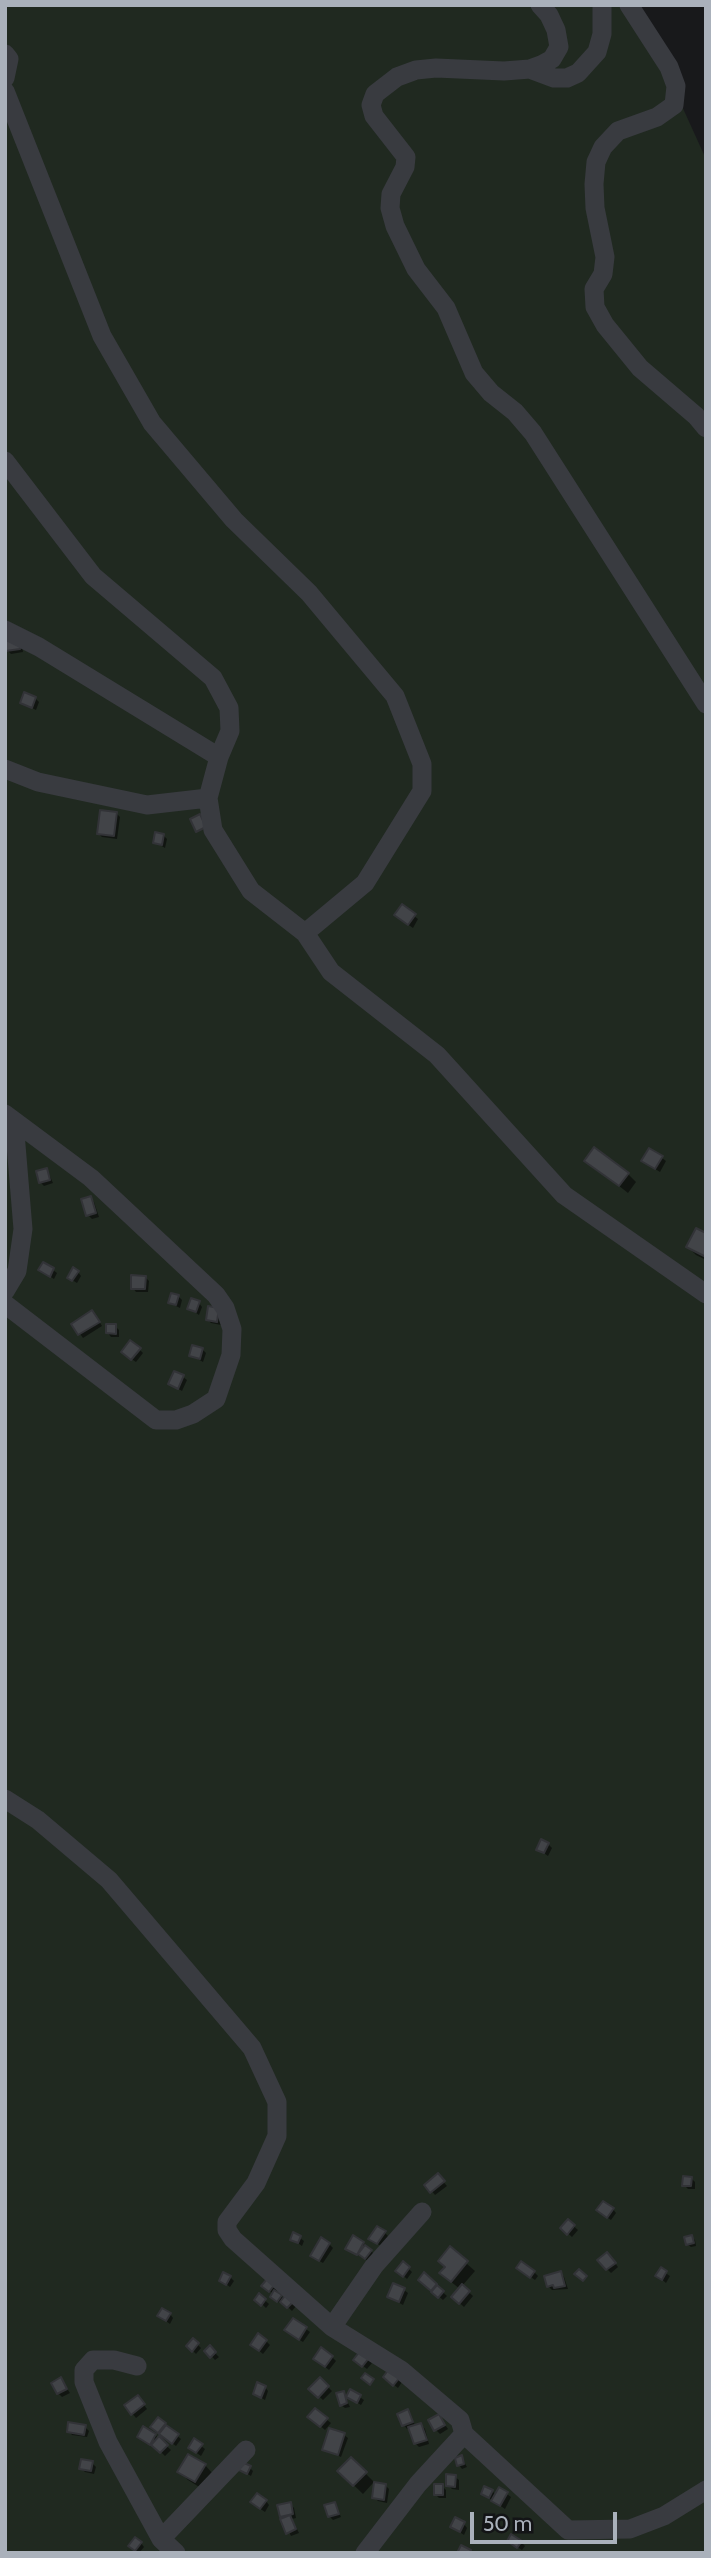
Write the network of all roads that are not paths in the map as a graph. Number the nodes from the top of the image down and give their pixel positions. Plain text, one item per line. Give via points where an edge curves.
1 (540, 5) edge
2 (602, 5) edge
3 (629, 5) edge
4 (5, 54) edge
5 (530, 69) junction
6 (5, 78) edge
7 (5, 91) edge
8 (706, 428) edge
9 (5, 461) edge
10 (5, 630) edge
11 (706, 704) edge
12 (219, 757) junction
13 (5, 769) edge
14 (208, 798) junction
15 (305, 933) junction
16 (9, 1118) edge
17 (5, 1291) edge
18 (706, 1294) edge
19 (5, 1304) edge
20 (5, 1799) edge
21 (422, 2212) dead end
22 (332, 2327) junction
23 (137, 2366) dead end
24 (464, 2434) junction
25 (246, 2450) dead end
26 (706, 2490) edge
27 (161, 2539) junction
28 (176, 2553) edge
29 (365, 2553) edge

1 - 5 street via 556,30 559,47 552,59
2 - 5 street via 602,34 588,65 567,78
3 - 8 street via 669,66 676,86 674,105 657,117 618,131 596,162 595,208 605,257 603,274 594,289 595,307 640,368
4 - 6 street via 9,59
5 - 11 street via 416,70 397,77 375,94 374,116 406,157 390,208 416,269 446,308 474,373 533,433
7 - 15 street via 102,336 152,423 234,520 309,593 395,696 422,764 422,791 365,883
9 - 12 street via 93,576 213,678 229,708 230,731
10 - 12 street
12 - 14 street
13 - 14 street via 38,782 147,805
14 - 15 street via 214,830 251,891
15 - 18 street via 331,972 437,1055 564,1195
16 - 17 street via 23,1229 17,1271
16 - 19 street via 91,1178 216,1295 232,1329 230,1354 216,1399 176,1420 156,1420
20 - 22 street via 38,1820 109,1880 252,2049 277,2102 277,2136 256,2183 227,2222 227,2231
21 - 22 street via 374,2266
22 - 24 street via 401,2371 460,2420
23 - 27 street via 93,2360 84,2370 84,2382 108,2442
24 - 26 street via 568,2530 630,2529 664,2516
24 - 29 street
25 - 27 street
27 - 28 street

